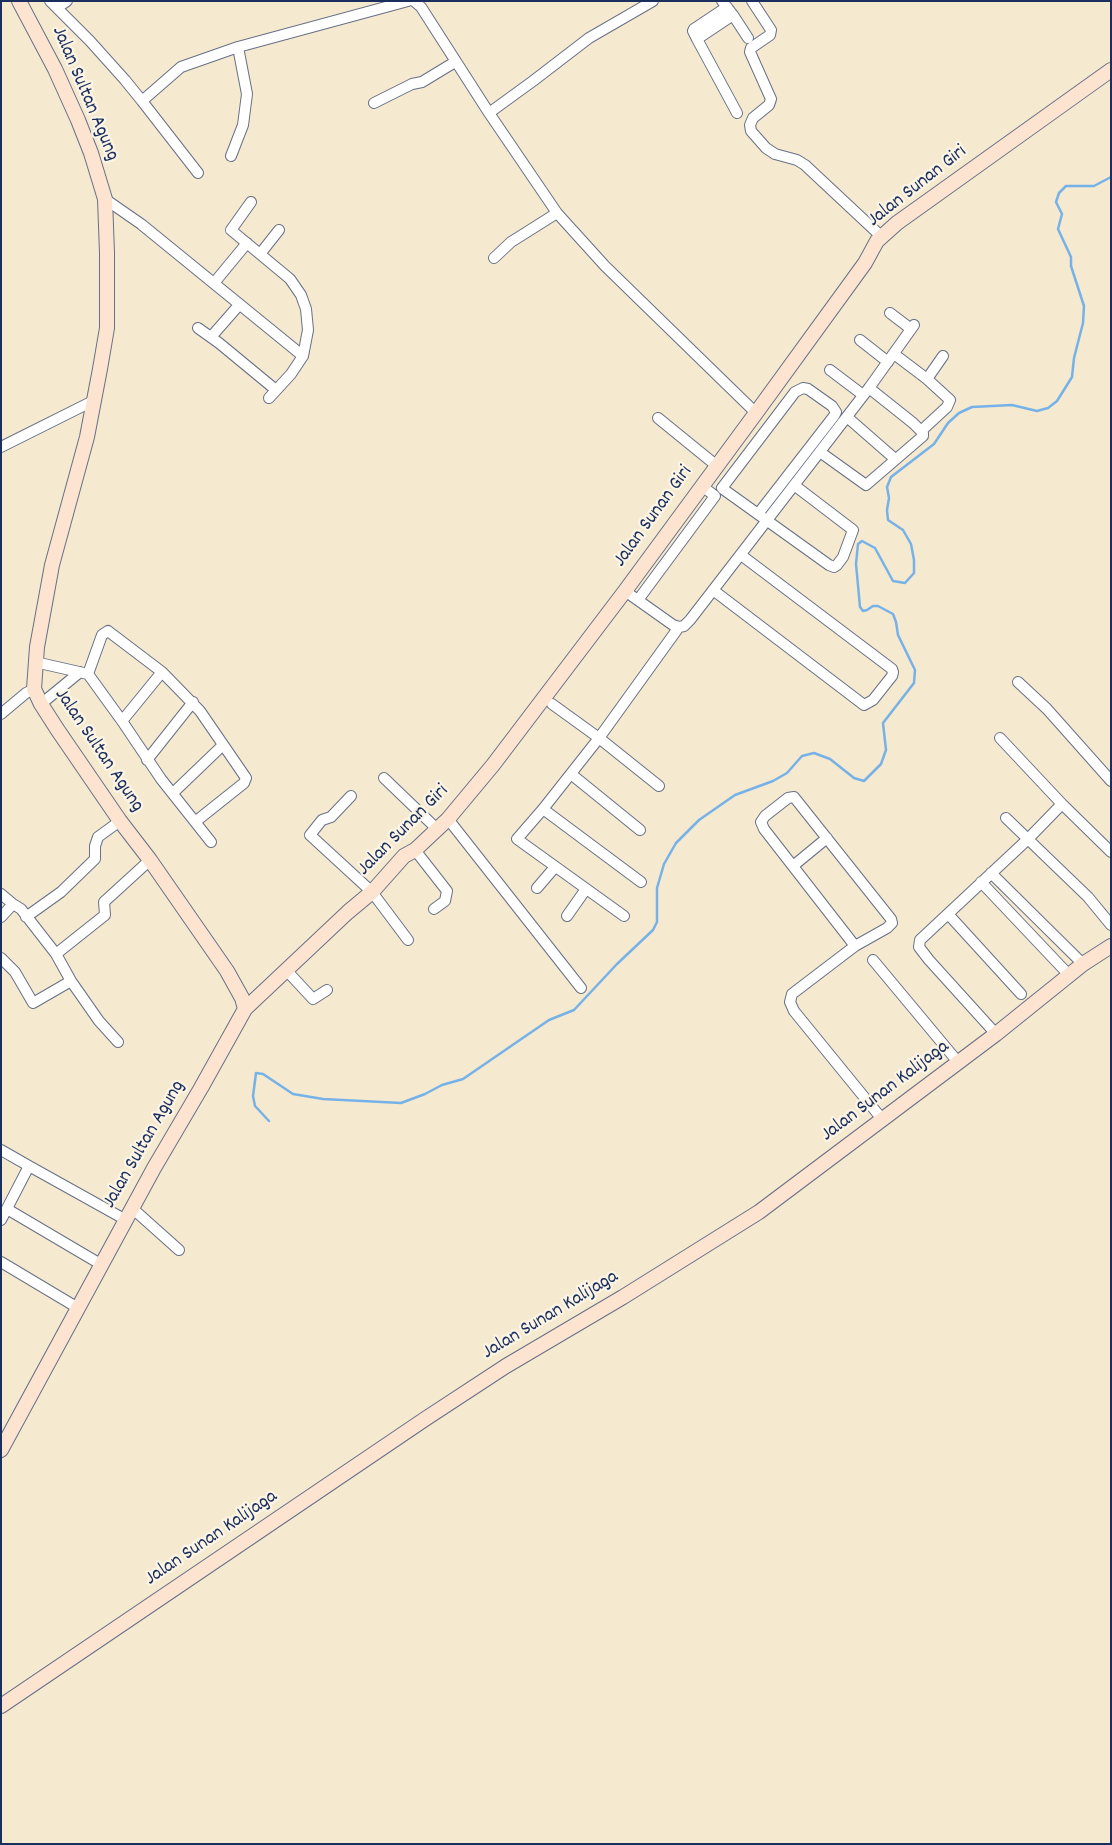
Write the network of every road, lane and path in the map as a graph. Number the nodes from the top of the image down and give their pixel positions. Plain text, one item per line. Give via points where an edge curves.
1 (19, 1) edge
2 (67, 1) edge
3 (408, 1) edge
4 (414, 1) edge
5 (653, 1) edge
6 (752, 1) edge
7 (640, 4) edge
8 (53, 5) edge
9 (727, 8) edge
10 (748, 38) dead end
11 (238, 47) junction
12 (455, 62) junction
13 (1111, 70) edge
14 (142, 101) junction
15 (374, 103) dead end
16 (488, 113) junction
17 (737, 113) dead end
18 (231, 156) dead end
19 (198, 173) dead end
20 (105, 200) junction
21 (251, 202) dead end
22 (557, 212) junction
23 (279, 230) dead end
24 (882, 237) junction
25 (246, 243) junction
26 (260, 254) junction
27 (494, 258) dead end
28 (214, 283) junction
29 (239, 305) junction
30 (890, 312) dead end
31 (198, 328) dead end
32 (211, 337) junction
33 (860, 340) dead end
34 (303, 356) junction
35 (943, 356) dead end
36 (891, 358) junction
37 (830, 370) dead end
38 (927, 379) junction
39 (866, 392) junction
40 (94, 401) junction
41 (756, 413) junction
42 (847, 417) junction
43 (658, 418) dead end
44 (921, 431) junction
45 (1, 447) edge
46 (820, 452) junction
47 (895, 459) junction
48 (717, 466) junction
49 (794, 485) junction
50 (702, 486) junction
51 (758, 514) junction
52 (767, 520) junction
53 (741, 555) junction
54 (625, 590) junction
55 (714, 590) junction
56 (638, 600) junction
57 (679, 627) junction
58 (35, 662) junction
59 (162, 672) junction
60 (84, 673) junction
61 (1018, 682) dead end
62 (34, 689) junction
63 (193, 702) junction
64 (41, 704) junction
65 (552, 704) dead end
66 (1, 714) edge
67 (122, 721) junction
68 (599, 738) junction
69 (1000, 738) dead end
70 (223, 745) junction
71 (147, 760) junction
72 (571, 774) junction
73 (384, 778) dead end
74 (1111, 781) edge
75 (659, 786) dead end
76 (173, 793) junction
77 (351, 796) dead end
78 (1062, 804) junction
79 (544, 809) junction
80 (1006, 818) dead end
81 (448, 819) junction
82 (120, 821) junction
83 (195, 822) junction
84 (437, 829) junction
85 (640, 830) dead end
86 (827, 838) junction
87 (1028, 839) junction
88 (211, 842) dead end
89 (415, 850) junction
90 (1111, 852) edge
91 (150, 860) junction
92 (793, 866) junction
93 (555, 867) junction
94 (991, 873) junction
95 (641, 882) dead end
96 (981, 882) junction
97 (537, 888) dead end
98 (586, 889) junction
99 (372, 892) junction
100 (1, 894) edge
101 (1020, 901) junction
102 (13, 904) junction
103 (434, 909) dead end
104 (1009, 911) junction
105 (948, 914) junction
106 (567, 916) dead end
107 (624, 916) dead end
108 (1, 917) edge
109 (26, 917) junction
110 (1111, 925) edge
111 (1046, 927) junction
112 (1034, 938) junction
113 (408, 940) dead end
114 (855, 946) junction
115 (1111, 946) edge
116 (56, 954) junction
117 (1, 958) edge
118 (874, 960) dead end
119 (1083, 964) junction
120 (287, 971) junction
121 (1069, 975) junction
122 (71, 981) junction
123 (581, 988) dead end
124 (327, 990) dead end
125 (1021, 994) dead end
126 (245, 1010) junction
127 (996, 1034) junction
128 (118, 1042) dead end
129 (958, 1062) junction
130 (882, 1119) junction
131 (1, 1150) edge
132 (30, 1166) junction
133 (7, 1209) junction
134 (129, 1214) junction
135 (1, 1220) edge
136 (180, 1250) dead end
137 (1, 1262) edge
138 (102, 1265) junction
139 (78, 1308) junction
140 (1, 1450) edge
141 (1, 1706) edge

1 - 20 street, Jalan Sultan Agung via 78,120
2 - 8 street
3 - 11 street
4 - 12 street
5 - 7 street
6 - 24 street via 771,30 770,35 750,52 771,99 769,105 753,118 751,131 775,154 805,165
7 - 16 street
8 - 14 street via 102,54
9 - 10 street
9 - 17 street via 693,31
11 - 14 street via 181,67
11 - 18 street via 247,94 243,125
12 - 15 street via 422,82
12 - 16 street
13 - 24 street, Jalan Sunan Giri
14 - 19 street
16 - 22 street
20 - 28 street via 141,224
20 - 40 street, Jalan Sultan Agung via 107,328
21 - 25 street via 231,230
22 - 27 street
22 - 41 street via 605,266
23 - 26 street
24 - 41 street, Jalan Sunan Giri
25 - 26 street
25 - 28 street
26 - 34 street via 290,279 304,302 308,330
28 - 29 street
29 - 32 street
29 - 34 street
30 - 36 street via 912,327
31 - 32 street
32 - 34 street via 272,394
33 - 36 street
35 - 38 street
36 - 38 street
36 - 39 street
37 - 39 street
38 - 44 street via 950,400 947,407
39 - 42 street
39 - 44 street
40 - 45 street
40 - 58 street, Jalan Sultan Agung via 52,565
41 - 48 street, Jalan Sunan Giri
42 - 46 street
42 - 47 street
43 - 48 street
44 - 47 street via 923,436
46 - 47 street via 866,485
46 - 49 street
48 - 50 street, Jalan Sunan Giri
49 - 52 street
49 - 52 street via 853,530 840,562 834,567 829,565
50 - 54 street, Jalan Sunan Giri
50 - 56 street via 715,496
51 - 51 street via 722,488 796,392 808,389 835,408 834,416
51 - 52 street
52 - 53 street
53 - 55 street
53 - 55 street via 892,668 892,676 873,700 864,705
54 - 56 street
54 - 81 street, Jalan Sunan Giri via 493,765
55 - 57 street via 690,620
56 - 57 street
57 - 68 street
58 - 60 street
58 - 62 street, Jalan Sultan Agung
59 - 60 street via 106,631
59 - 63 street
59 - 67 street
60 - 64 street
60 - 67 street
61 - 74 street via 1047,709
62 - 64 street, Jalan Sultan Agung
62 - 66 street
63 - 70 street
63 - 71 street
64 - 82 street, Jalan Sultan Agung
65 - 68 street
67 - 71 street
68 - 72 street
68 - 75 street
69 - 78 street
70 - 76 street
70 - 83 street via 246,780
71 - 76 street
72 - 79 street
72 - 85 street
73 - 84 street
76 - 83 street
77 - 99 street via 331,817 322,820 310,835
78 - 87 street
78 - 90 street
79 - 93 street via 516,839
79 - 95 street
80 - 87 street
81 - 84 street, Jalan Sunan Giri
81 - 123 street
82 - 91 street, Jalan Sultan Agung
82 - 109 street via 98,837 94,846 95,859 61,892
83 - 88 street
84 - 89 street, Jalan Sunan Giri
86 - 92 street
86 - 92 street via 794,797 765,816 761,822 764,829
86 - 114 street via 891,919 888,928
87 - 94 street
87 - 110 street via 1088,897
89 - 99 street, Jalan Sunan Giri via 404,856
89 - 103 street via 447,891 445,900
91 - 116 street via 104,902 105,915
91 - 126 street, Jalan Sultan Agung via 227,971
92 - 114 street
93 - 97 street
93 - 98 street
94 - 96 street
94 - 101 street
96 - 104 street
96 - 105 street
98 - 106 street
98 - 107 street
99 - 113 street
99 - 120 street, Jalan Sunan Giri
100 - 102 street
101 - 104 street
101 - 111 street
102 - 108 street
102 - 109 street via 22,909
104 - 112 street
105 - 125 street
105 - 127 street via 920,940 920,947
109 - 116 street
111 - 112 street
111 - 119 street
112 - 121 street
114 - 130 street via 792,994 790,1002
115 - 119 street, Jalan Sunan Kalijaga
116 - 122 street
117 - 122 street via 33,1003
118 - 129 street
119 - 121 street, Jalan Sunan Kalijaga
120 - 124 street via 313,999
120 - 126 street, Jalan Sunan Giri
121 - 127 street, Jalan Sunan Kalijaga
122 - 128 street via 99,1022
126 - 134 street, Jalan Sultan Agung
127 - 129 street, Jalan Sunan Kalijaga
129 - 130 street, Jalan Sunan Kalijaga
130 - 141 street, Jalan Sunan Kalijaga via 759,1212 498,1371
131 - 132 street
132 - 133 street
132 - 134 street
133 - 135 street
133 - 138 street
134 - 136 street
134 - 138 street, Jalan Sultan Agung
137 - 139 street
138 - 139 street, Jalan Sultan Agung
139 - 140 street, Jalan Sultan Agung

